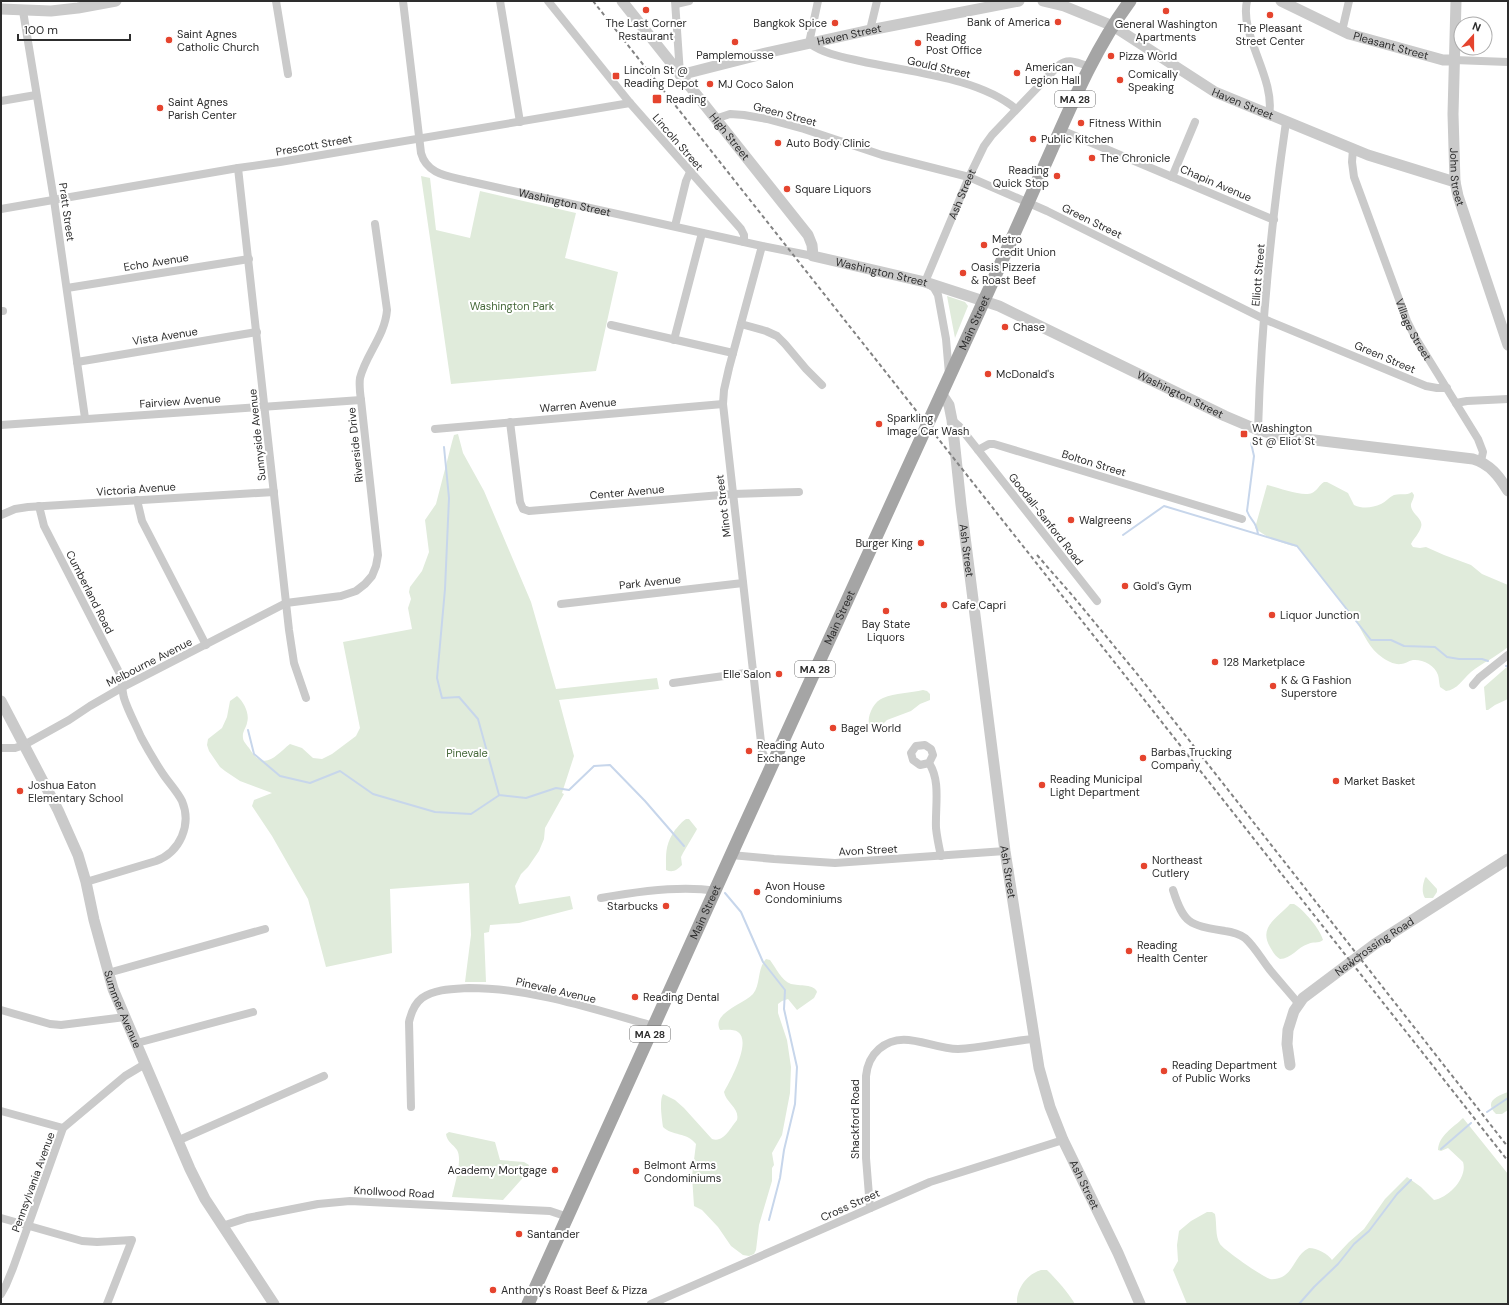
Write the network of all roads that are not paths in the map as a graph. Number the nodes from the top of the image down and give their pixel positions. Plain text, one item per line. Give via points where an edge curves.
1 (116, 1) edge
2 (276, 1) edge
3 (403, 1) edge
4 (500, 1) edge
5 (548, 1) edge
6 (622, 1) edge
7 (689, 1) edge
8 (818, 1) edge
9 (877, 1) edge
10 (1019, 1) edge
11 (1043, 1) edge
12 (1130, 1) edge
13 (1248, 1) edge
14 (1280, 1) edge
15 (1349, 1) edge
16 (1456, 1) edge
17 (676, 2) edge
18 (986, 4) edge
19 (1, 9) edge
20 (23, 11) junction
21 (1113, 26) junction
22 (870, 30) junction
23 (1342, 31) junction
24 (809, 43) junction
25 (1454, 60) junction
26 (1508, 62) edge
27 (1090, 67) junction
28 (288, 74) dead end
29 (680, 75) junction
30 (36, 95) junction
31 (1, 101) edge
32 (630, 104) junction
33 (1016, 109) junction
34 (1269, 115) junction
35 (715, 119) junction
36 (520, 122) junction
37 (1195, 122) dead end
38 (1286, 122) junction
39 (1061, 130) junction
40 (419, 138) junction
41 (1353, 149) junction
42 (238, 168) junction
43 (690, 172) junction
44 (1172, 177) junction
45 (969, 178) junction
46 (1455, 182) junction
47 (54, 200) junction
48 (1028, 202) junction
49 (1, 209) edge
50 (1274, 220) junction
51 (375, 224) dead end
52 (675, 226) junction
53 (702, 233) junction
54 (744, 242) junction
55 (762, 246) junction
56 (813, 256) junction
57 (249, 259) junction
58 (925, 282) junction
59 (67, 288) junction
60 (984, 301) junction
61 (1264, 319) junction
62 (741, 324) junction
63 (611, 325) dead end
64 (257, 332) junction
65 (674, 340) junction
66 (1508, 345) edge
67 (733, 353) junction
68 (77, 362) junction
69 (949, 377) junction
70 (822, 385) dead end
71 (1447, 388) junction
72 (941, 393) junction
73 (1508, 399) edge
74 (361, 400) junction
75 (1456, 403) junction
76 (723, 404) junction
77 (265, 406) junction
78 (933, 412) junction
79 (85, 418) junction
80 (952, 420) junction
81 (510, 422) junction
82 (1, 424) edge
83 (434, 429) dead end
84 (1258, 430) junction
85 (978, 450) junction
86 (1481, 461) junction
87 (1508, 491) edge
88 (274, 492) junction
89 (799, 492) dead end
90 (733, 494) junction
91 (137, 500) junction
92 (40, 506) junction
93 (1, 515) edge
94 (1242, 519) dead end
95 (743, 583) junction
96 (1097, 601) dead end
97 (286, 603) junction
98 (561, 604) dead end
99 (206, 645) junction
100 (1508, 655) edge
101 (753, 672) junction
102 (673, 683) dead end
103 (1473, 686) dead end
104 (123, 687) junction
105 (306, 698) dead end
106 (1, 700) edge
107 (24, 745) junction
108 (1, 748) edge
109 (929, 763) dead end
110 (772, 765) junction
111 (1005, 851) junction
112 (731, 854) junction
113 (941, 856) junction
114 (1508, 859) edge
115 (86, 882) junction
116 (1173, 890) dead end
117 (715, 891) junction
118 (601, 898) dead end
119 (265, 929) dead end
120 (108, 973) junction
121 (1298, 1002) junction
122 (1, 1010) edge
123 (254, 1012) dead end
124 (125, 1017) junction
125 (654, 1026) junction
126 (1034, 1039) junction
127 (137, 1043) junction
128 (144, 1064) junction
129 (1290, 1065) dead end
130 (324, 1076) dead end
131 (411, 1107) dead end
132 (1, 1111) edge
133 (63, 1128) junction
134 (1063, 1140) junction
135 (178, 1141) junction
136 (870, 1208) junction
137 (568, 1217) junction
138 (1, 1218) edge
139 (28, 1226) junction
140 (222, 1226) junction
141 (1, 1294) edge
142 (107, 1304) edge
143 (274, 1304) edge
144 (528, 1304) edge
145 (651, 1304) edge
146 (1140, 1304) edge

1 - 20 street via 64,10
2 - 28 street
3 - 40 street, Washington Street
4 - 36 street
5 - 32 street, Lincoln Street
6 - 29 street, High Street
7 - 17 street
8 - 24 street
9 - 22 street
10 - 18 street, Haven Street
11 - 21 street, Haven Street via 1070,8
12 - 21 main road, Main Street / MA 28
13 - 34 street via 1246,17 1270,100
14 - 23 street, Pleasant Street
15 - 23 street
16 - 25 street, John Street
17 - 29 street
18 - 22 street, Haven Street
19 - 20 street
20 - 30 street, Pratt Street
21 - 27 main road, Main Street / MA 28
21 - 34 street, Haven Street via 1211,90
22 - 24 street, Haven Street
23 - 25 street, Pleasant Street via 1381,44 1443,60
24 - 29 street, Haven Street
24 - 33 street, Gould Street via 830,54 960,82 1005,101
25 - 26 street, Pleasant Street
25 - 46 street, John Street
27 - 33 street, Ash Street via 1071,61 1061,63
27 - 39 main road, Main Street / MA 28
29 - 35 street, High Street
30 - 31 street
30 - 47 street, Pratt Street
32 - 36 street, Prescott Street
32 - 43 street, Lincoln Street
33 - 45 street, Ash Street via 987,142
34 - 38 street, Haven Street
35 - 45 street, Green Street via 730,114 767,119 903,161
35 - 56 street, High Street via 808,235
36 - 40 street, Prescott Street
37 - 44 street
38 - 41 street, Haven Street
38 - 50 street, Elliott Street
39 - 44 street, Chapin Avenue
39 - 48 main road, Main Street / MA 28
40 - 42 street, Prescott Street
40 - 52 street, Washington Street via 424,161 439,174
41 - 46 street, Haven Street
41 - 71 street, Village Street via 1354,177 1407,321
42 - 47 street, Prescott Street
42 - 57 street, Sunnyside Avenue
43 - 52 street
43 - 54 street, Lincoln Street via 741,231
44 - 50 street, Chapin Avenue
45 - 48 street, Green Street
45 - 58 street, Ash Street
46 - 66 street, John Street
47 - 49 street, Prescott Street
47 - 59 street, Pratt Street
48 - 60 main road, Main Street / MA 28
48 - 61 street, Green Street
50 - 61 street, Elliott Street
51 - 74 street, Riverside Drive via 387,314 382,332 361,376
52 - 53 street, Washington Street
53 - 54 street, Washington Street
53 - 65 street
54 - 55 street, Washington Street
55 - 56 street, Washington Street
55 - 62 street, Minot Street
56 - 58 street, Washington Street
57 - 59 street, Echo Avenue
57 - 64 street, Sunnyside Avenue
58 - 60 street, Washington Street
58 - 69 street via 934,288 938,295 946,339
59 - 68 street, Pratt Street
60 - 69 main road, Main Street / MA 28
60 - 84 street, Washington Street
61 - 71 street, Green Street via 1426,386
61 - 84 street, Elliott Street
62 - 67 street, Minot Street
62 - 70 street via 776,336
63 - 65 street
64 - 68 street, Vista Avenue
64 - 77 street, Sunnyside Avenue
65 - 67 street
67 - 76 street, Minot Street
68 - 79 street, Pratt Street
69 - 72 main road, Main Street / MA 28
71 - 75 street, Village Street
72 - 78 main road, Main Street / MA 28
72 - 80 street, Ash Street via 949,405
73 - 75 street
74 - 77 street, Fairview Avenue
74 - 97 street, Riverside Drive via 378,549 374,571 365,584 352,593
75 - 86 street, Village Street via 1478,439 1482,452
76 - 81 street, Warren Avenue
76 - 90 street, Minot Street
77 - 79 street, Fairview Avenue
77 - 88 street, Sunnyside Avenue
78 - 80 street
78 - 110 main road, Main Street / MA 28
79 - 82 street, Fairview Avenue
80 - 85 street
80 - 111 street, Ash Street
81 - 83 street, Warren Avenue
81 - 90 street, Center Avenue via 520,502 524,509 531,511
84 - 86 street, Washington Street via 1290,438 1457,456
85 - 94 street, Bolton Street via 994,444
85 - 96 street, Goodall-Sanford Road
86 - 87 street via 1496,474
88 - 91 street, Victoria Avenue
88 - 97 street, Sunnyside Avenue
89 - 90 street, Center Avenue
90 - 95 street, Minot Street
91 - 92 street, Victoria Avenue
91 - 99 street via 142,521
92 - 93 street, Victoria Avenue via 15,509
92 - 104 street, Cumberland Road via 43,523 120,674
95 - 98 street, Park Avenue
95 - 101 street, Minot Street
97 - 99 street, Melbourne Avenue
97 - 105 street, Sunnyside Avenue via 294,663
99 - 104 street, Melbourne Avenue
100 - 103 street via 1479,678
101 - 102 street
101 - 110 street, Minot Street via 762,751
104 - 107 street, Melbourne Avenue
104 - 115 street, Cumberland Road via 125,699 146,746 181,800 185,813 185,828 179,843 165,857
106 - 107 street, Summer Avenue
107 - 108 street, Melbourne Avenue
107 - 115 street, Summer Avenue via 71,838
109 - 113 street via 936,790 936,828
110 - 112 main road, Main Street / MA 28
111 - 113 street, Avon Street
111 - 126 street, Ash Street
112 - 113 street, Avon Street via 834,863
112 - 117 main road, Main Street / MA 28
114 - 121 street, Newcrossing Road via 1375,944
115 - 120 street, Summer Avenue
116 - 121 street via 1180,910 1188,920 1200,927 1233,932 1243,937
117 - 118 street via 700,888 682,889
117 - 125 main road, Main Street / MA 28
119 - 120 street
120 - 124 street, Summer Avenue
121 - 129 street, Newcrossing Road via 1287,1033
122 - 124 street via 56,1025
123 - 127 street
124 - 127 street, Summer Avenue
125 - 131 street, Pinevale Avenue via 526,993 474,988 447,989 430,993 416,1004 409,1022
125 - 137 main road, Main Street / MA 28
126 - 134 street, Ash Street via 1045,1093
126 - 136 street, Shackford Road via 958,1049 942,1048 910,1039 897,1039 877,1050 866,1076 866,1158
127 - 128 street, Summer Avenue
128 - 133 street, Pennsylvania Avenue via 125,1076
128 - 135 street, Summer Avenue
130 - 135 street
132 - 133 street
133 - 139 street, Pennsylvania Avenue
134 - 136 street, Cross Street via 930,1182
134 - 146 street, Ash Street
135 - 140 street, Summer Avenue via 198,1186
136 - 145 street, Cross Street
137 - 140 street, Knollwood Road via 550,1211 350,1200 247,1218
137 - 144 main road, Main Street / MA 28
138 - 139 street
139 - 141 street, Pennsylvania Avenue
139 - 142 street via 82,1241 132,1240
140 - 143 street, Summer Avenue

